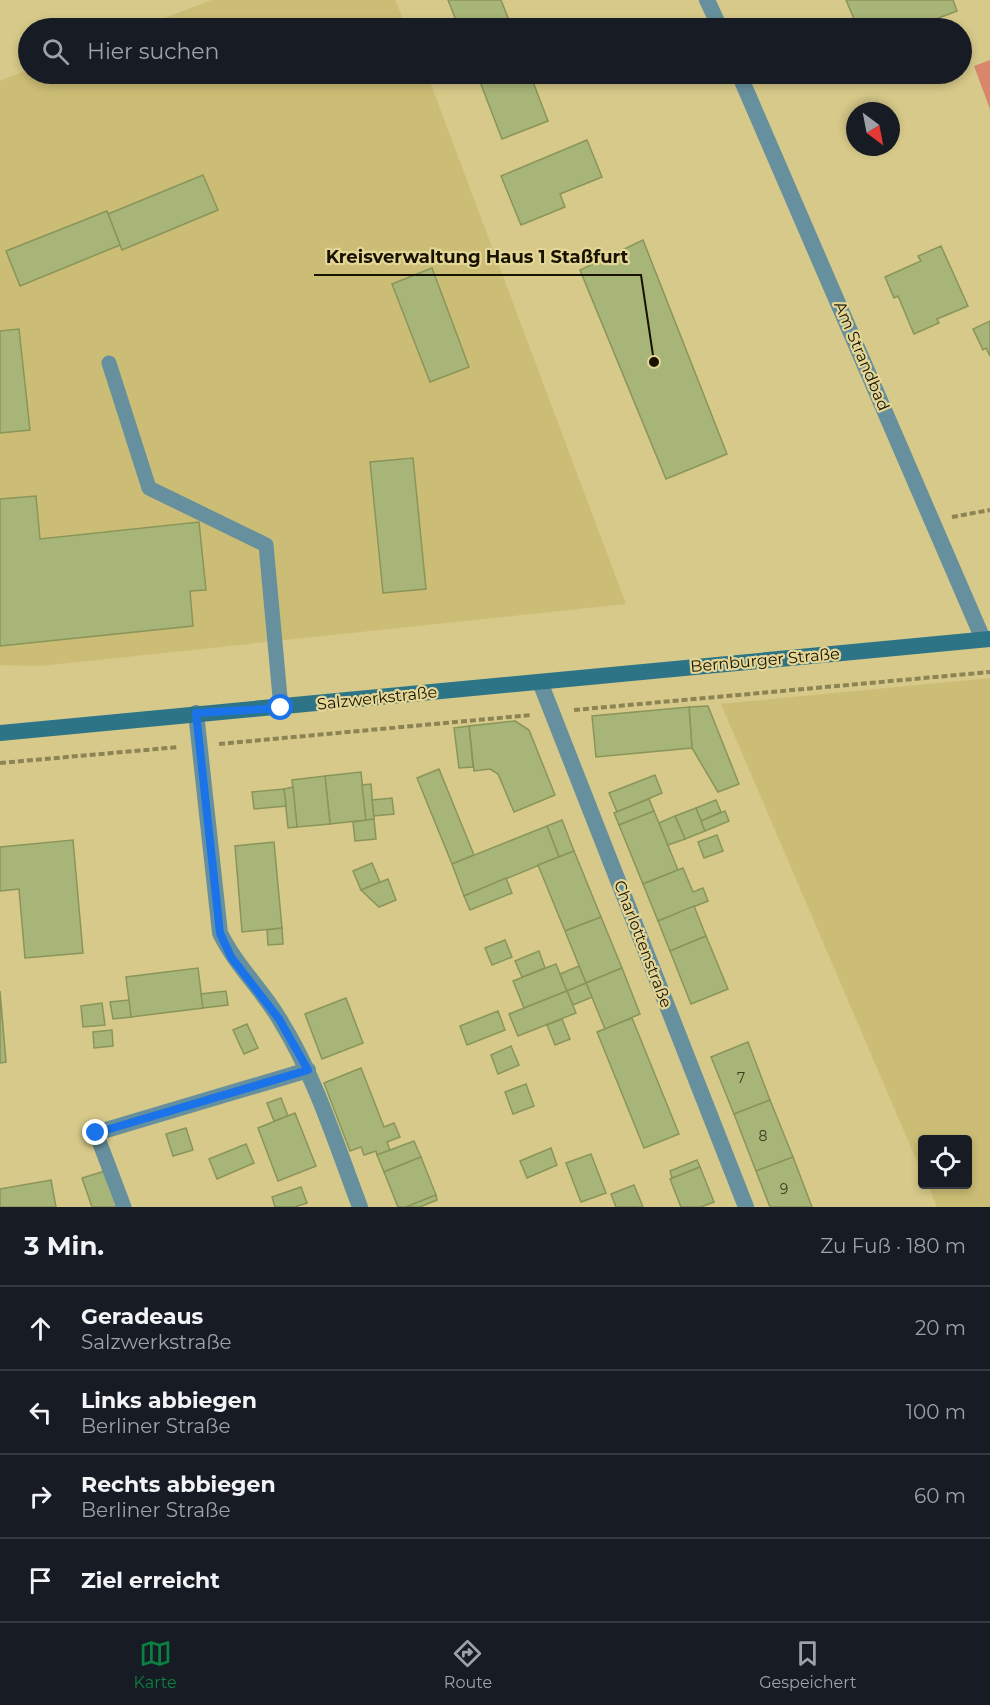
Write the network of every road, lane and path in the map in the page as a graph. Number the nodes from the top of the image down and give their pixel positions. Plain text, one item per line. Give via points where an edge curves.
1 (707, 0) edge
2 (715, 18) edge
3 (743, 84) edge
4 (109, 363) dead end
5 (990, 510) edge
6 (933, 520) junction
7 (986, 639) edge
8 (990, 672) edge
9 (540, 682) junction
10 (281, 708) junction
11 (196, 713) junction
12 (552, 713) junction
13 (0, 733) edge
14 (199, 746) junction
15 (0, 763) edge
16 (308, 1070) junction
17 (96, 1133) joint
18 (124, 1207) edge
19 (360, 1207) edge
20 (746, 1207) edge

1 - 2 street
3 - 6 street, Am Strandbad
4 - 10 lane via 148,488 266,545
5 - 6 path
6 - 7 street, Am Strandbad
7 - 9 main road, Bernburger Straße
8 - 12 path
9 - 10 main road, Salzwerkstraße
9 - 12 street, Charlottenstraße
10 - 11 main road, Salzwerkstraße
11 - 13 main road, Salzwerkstraße
11 - 14 street
12 - 14 path
12 - 20 street, Charlottenstraße
14 - 15 path
14 - 16 street via 220,933 231,957 279,1019
16 - 17 street
16 - 19 street
17 - 18 lane

